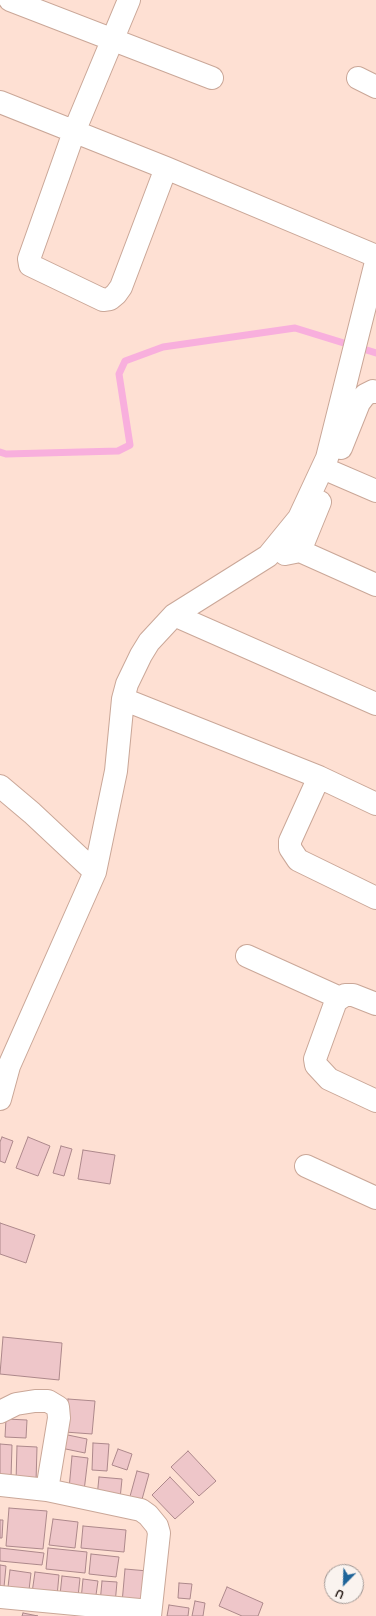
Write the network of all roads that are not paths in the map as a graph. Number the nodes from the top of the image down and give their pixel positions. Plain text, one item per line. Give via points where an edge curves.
1 (10, 0) edge
2 (129, 0) edge
3 (113, 39) junction
4 (212, 78) dead end
5 (0, 102) edge
6 (74, 132) junction
7 (166, 168) junction
8 (376, 256) edge
9 (376, 262) edge
10 (376, 392) edge
11 (332, 472) junction
12 (376, 491) edge
13 (300, 551) junction
14 (268, 556) junction
15 (376, 586) edge
16 (174, 615) junction
17 (123, 699) junction
18 (376, 704) edge
19 (319, 776) junction
20 (0, 786) edge
21 (376, 804) edge
22 (95, 872) junction
23 (376, 898) edge
24 (247, 956) dead end
25 (340, 998) junction
26 (376, 1004) edge
27 (0, 1099) edge
28 (376, 1100) edge
29 (306, 1166) dead end
30 (376, 1198) edge
31 (0, 1412) edge
32 (0, 1485) edge
33 (47, 1490) junction
34 (0, 1597) edge
35 (42, 1608) edge
36 (150, 1614) edge

1 - 3 street
2 - 3 street
3 - 4 street
3 - 6 street
5 - 6 street
6 - 7 street
6 - 7 street via 29,263 103,300 110,299 121,287
7 - 8 street
9 - 14 street via 327,458 299,518
10 - 11 street via 365,395 359,402
11 - 12 street
11 - 13 street
13 - 14 street
13 - 15 street
14 - 16 street
16 - 17 street via 149,642 141,655
16 - 18 street
17 - 19 street
17 - 22 street via 116,771
19 - 21 street
19 - 23 street via 290,842 290,848 298,860
20 - 22 street
22 - 27 street via 9,1066
24 - 25 street
25 - 26 street via 353,995
25 - 28 street via 336,1002 315,1058 316,1065 329,1079
29 - 30 street
31 - 33 street via 16,1404 35,1401 48,1401 58,1407 59,1418
32 - 33 street
33 - 36 street via 141,1510 153,1519 159,1533
34 - 35 street
35 - 36 street

